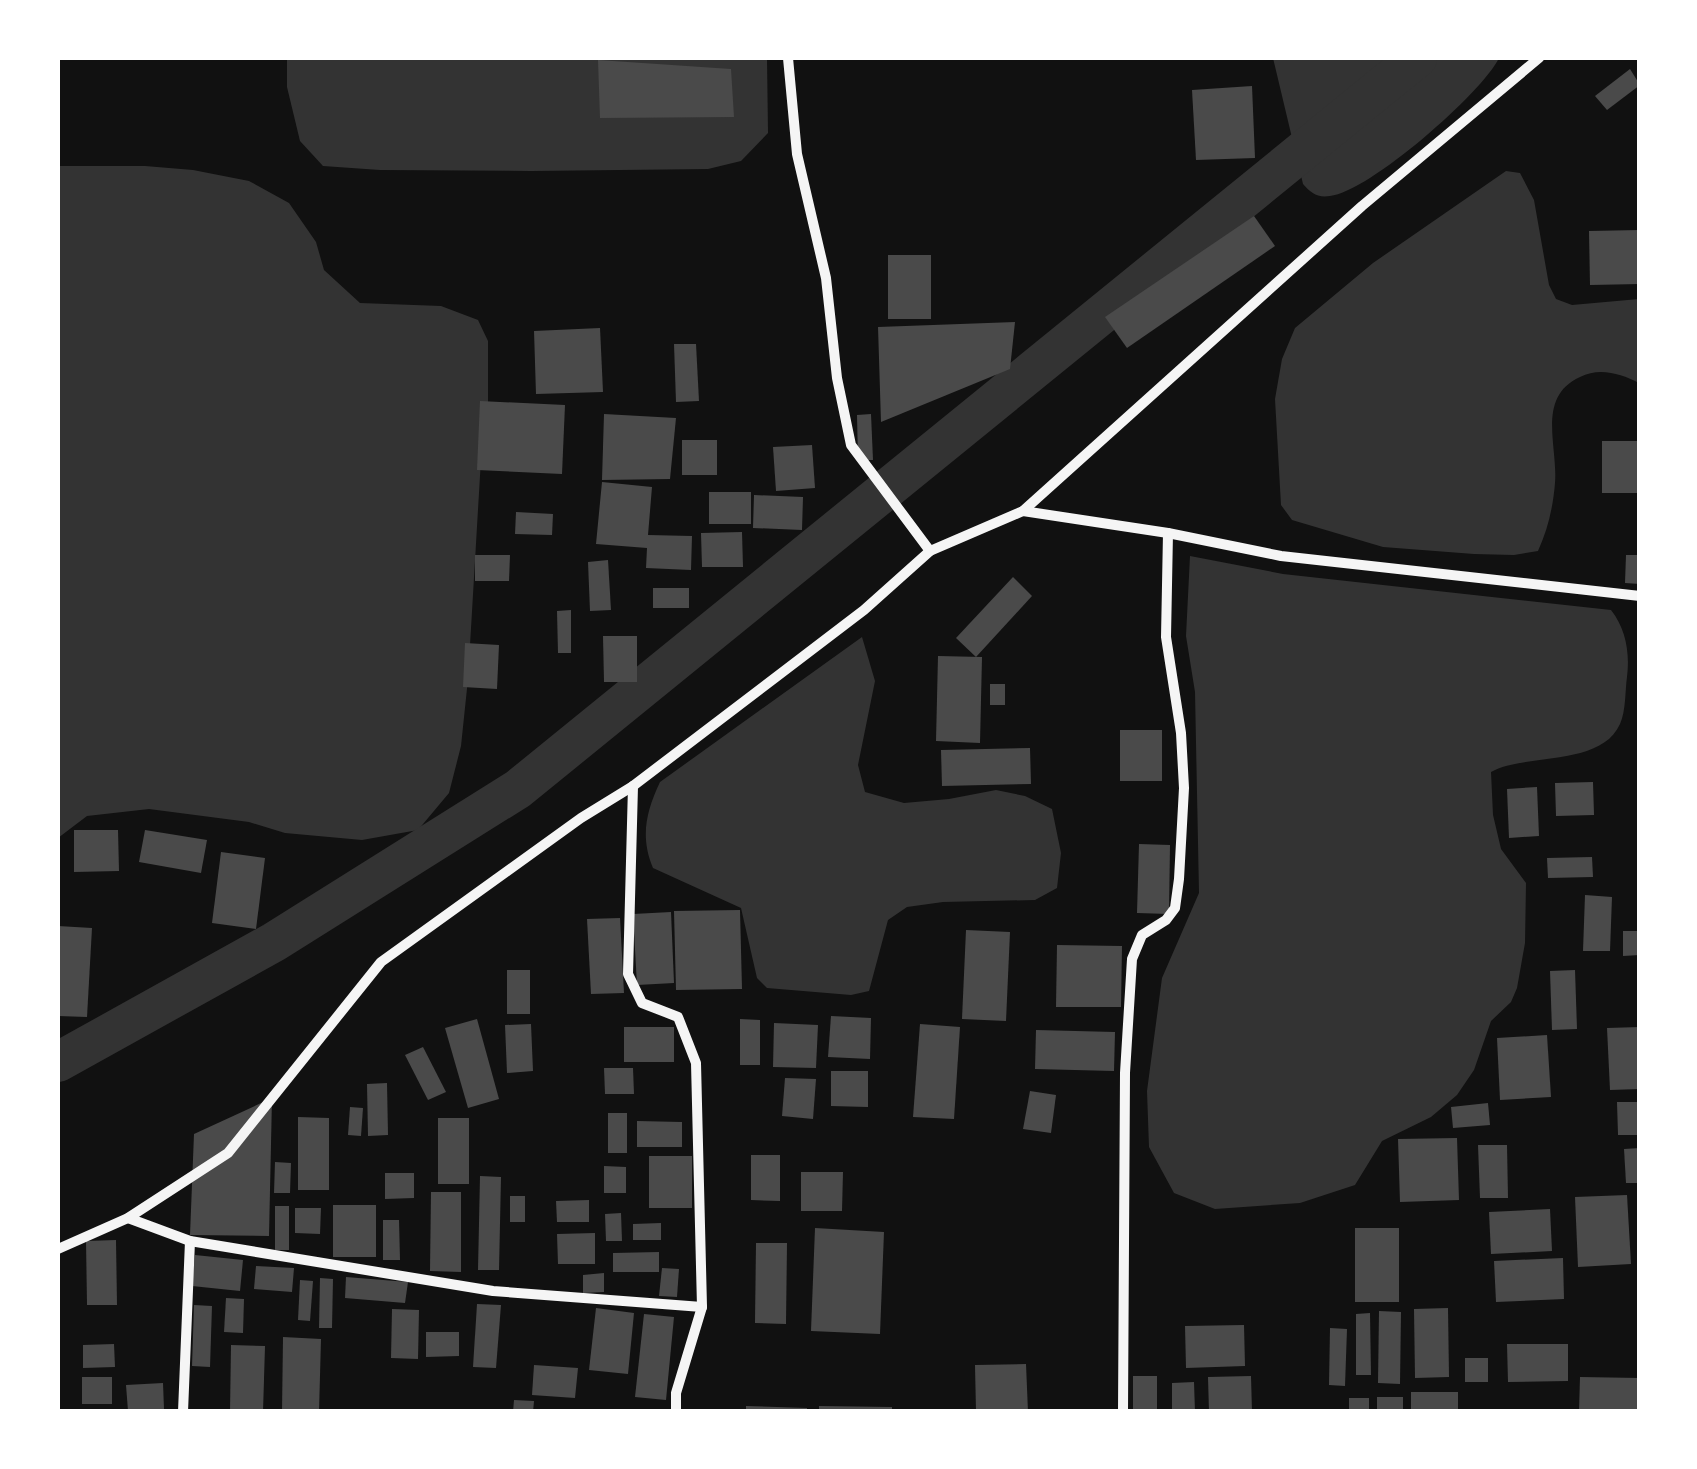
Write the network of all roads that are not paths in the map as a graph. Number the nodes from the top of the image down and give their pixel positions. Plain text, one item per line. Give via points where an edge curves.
1 (788, 58) edge
2 (1540, 58) edge
3 (1024, 510) junction
4 (1168, 534) junction
5 (930, 550) junction
6 (1640, 596) edge
7 (633, 786) junction
8 (128, 1218) junction
9 (190, 1241) junction
10 (58, 1249) edge
11 (702, 1307) junction
12 (183, 1412) edge
13 (676, 1412) edge
14 (1123, 1412) edge

1 - 5 street via 797,154 826,278 851,445
2 - 3 street via 1348,218
3 - 4 street
3 - 5 street
4 - 6 street via 1281,556
4 - 14 street via 1166,637 1184,788 1175,908 1142,935 1132,959
5 - 7 street via 864,610
7 - 8 street via 381,962 228,1153
7 - 11 street via 628,974 642,1002 678,1017 696,1063
8 - 9 street
8 - 10 street
9 - 11 street via 493,1291
9 - 12 street
11 - 13 street

